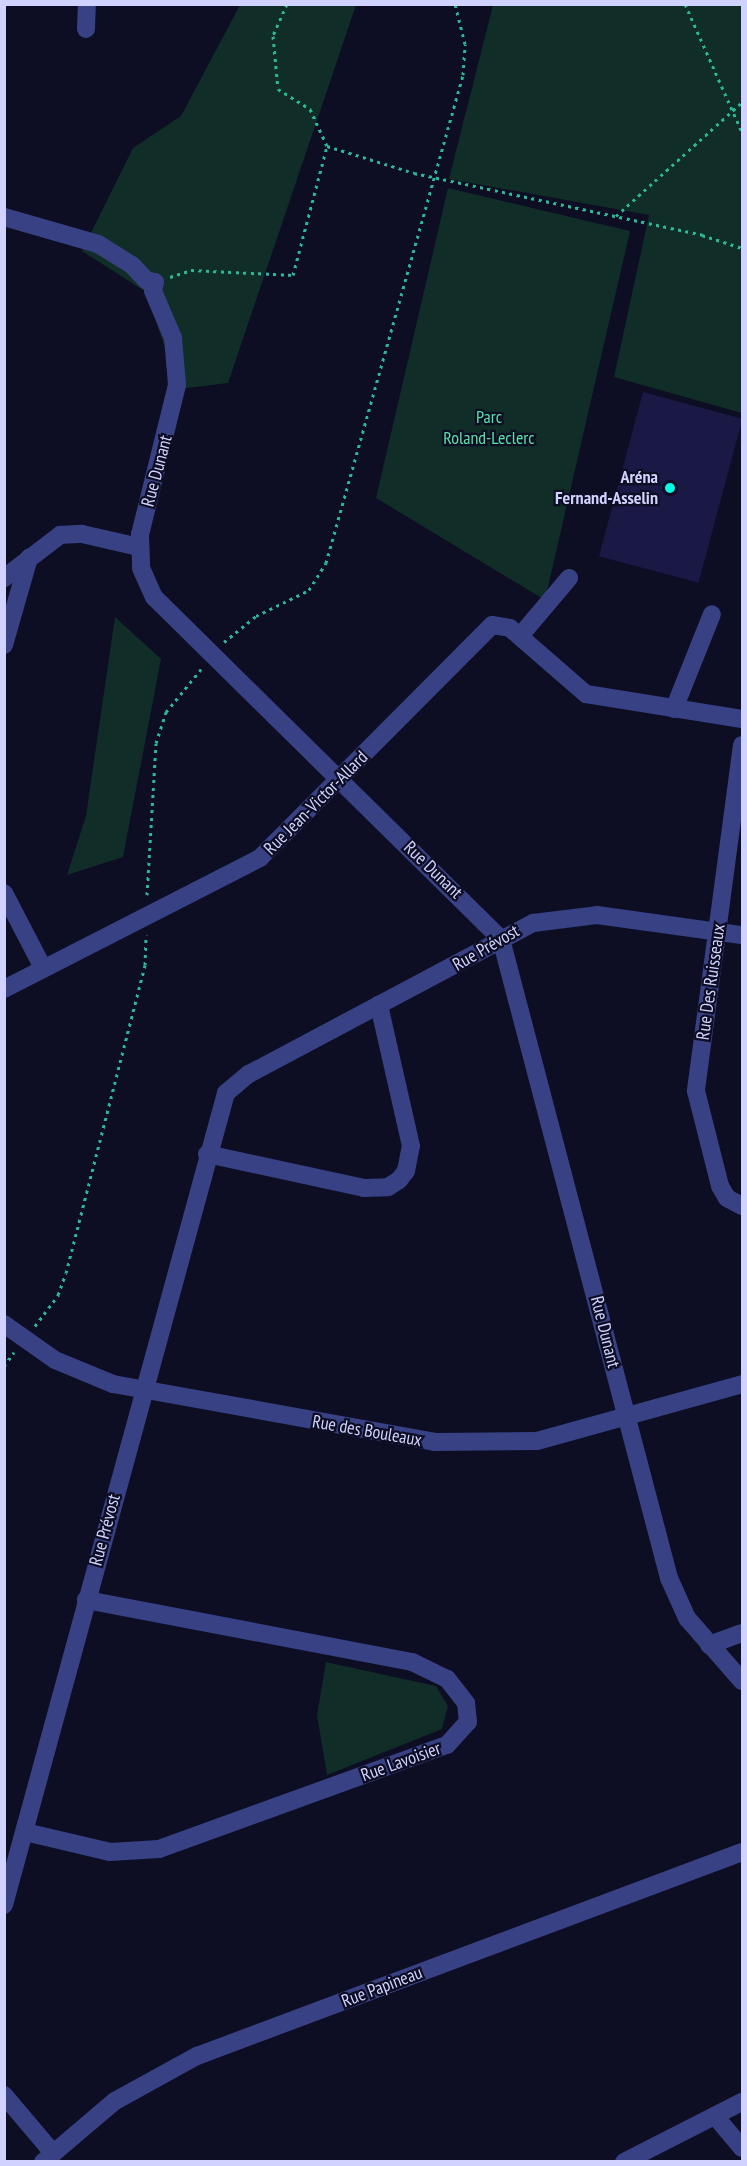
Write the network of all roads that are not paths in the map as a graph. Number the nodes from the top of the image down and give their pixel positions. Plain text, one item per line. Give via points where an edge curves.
1 (87, 4) edge
2 (86, 29) dead end
3 (4, 217) edge
4 (139, 547) junction
5 (29, 558) junction
6 (4, 578) edge
7 (569, 578) dead end
8 (712, 614) dead end
9 (520, 636) junction
10 (4, 645) edge
11 (674, 709) junction
12 (742, 719) edge
13 (742, 745) edge
14 (340, 781) junction
15 (4, 893) edge
16 (718, 930) junction
17 (742, 935) edge
18 (501, 939) junction
19 (43, 968) junction
20 (4, 989) edge
21 (379, 1005) junction
22 (207, 1154) junction
23 (742, 1206) edge
24 (4, 1324) edge
25 (742, 1384) edge
26 (142, 1391) junction
27 (627, 1416) junction
28 (86, 1600) junction
29 (742, 1633) edge
30 (709, 1645) junction
31 (742, 1681) edge
32 (24, 1832) junction
33 (742, 1852) edge
34 (4, 1905) edge
35 (4, 2095) edge
36 (742, 2102) edge
37 (715, 2116) junction
38 (742, 2148) edge
39 (48, 2157) edge
40 (624, 2162) edge

1 - 2 street
3 - 4 street, Rue Dunant via 98,244 132,265 146,280 155,282 153,291 173,338 177,385
4 - 5 street via 70,534 53,538
4 - 14 street, Rue Dunant via 144,579 154,597
5 - 6 street
5 - 10 street
7 - 9 street
8 - 11 street
9 - 11 street via 586,694
9 - 14 street, Rue Jean-Victor-Allard via 499,625 480,632
11 - 12 street
13 - 16 street, Rue Des Ruisseaux
14 - 18 street, Rue Dunant
14 - 19 street, Rue Jean-Victor-Allard via 260,858
15 - 19 street
16 - 17 street, Rue Prévost
16 - 18 street, Rue Prévost via 579,916 533,923
16 - 23 street, Rue Des Ruisseaux via 696,1098 720,1186 727,1198
18 - 21 street, Rue Prévost
18 - 27 street, Rue Dunant
19 - 20 street, Rue Jean-Victor-Allard
21 - 22 street, Rue Prévost via 238,1080 220,1102
21 - 22 street via 411,1146 406,1171 399,1180 388,1187 364,1188
22 - 26 street, Rue Prévost
24 - 26 street, Rue des Bouleaux via 72,1369
25 - 27 street, Rue des Bouleaux
26 - 27 street, Rue des Bouleaux via 465,1444 537,1441
26 - 28 street, Rue Prévost
27 - 30 street, Rue Dunant via 674,1592
28 - 32 street, Rue Prévost
28 - 32 street, Rue Lavoisier via 412,1662 447,1678 466,1703 468,1722 447,1745 159,1849 110,1852
29 - 30 street
30 - 31 street, Rue Dunant
32 - 34 street, Rue Prévost
33 - 39 street, Rue Papineau via 197,2056 115,2101
35 - 39 street
36 - 37 street
37 - 38 street
37 - 40 street

